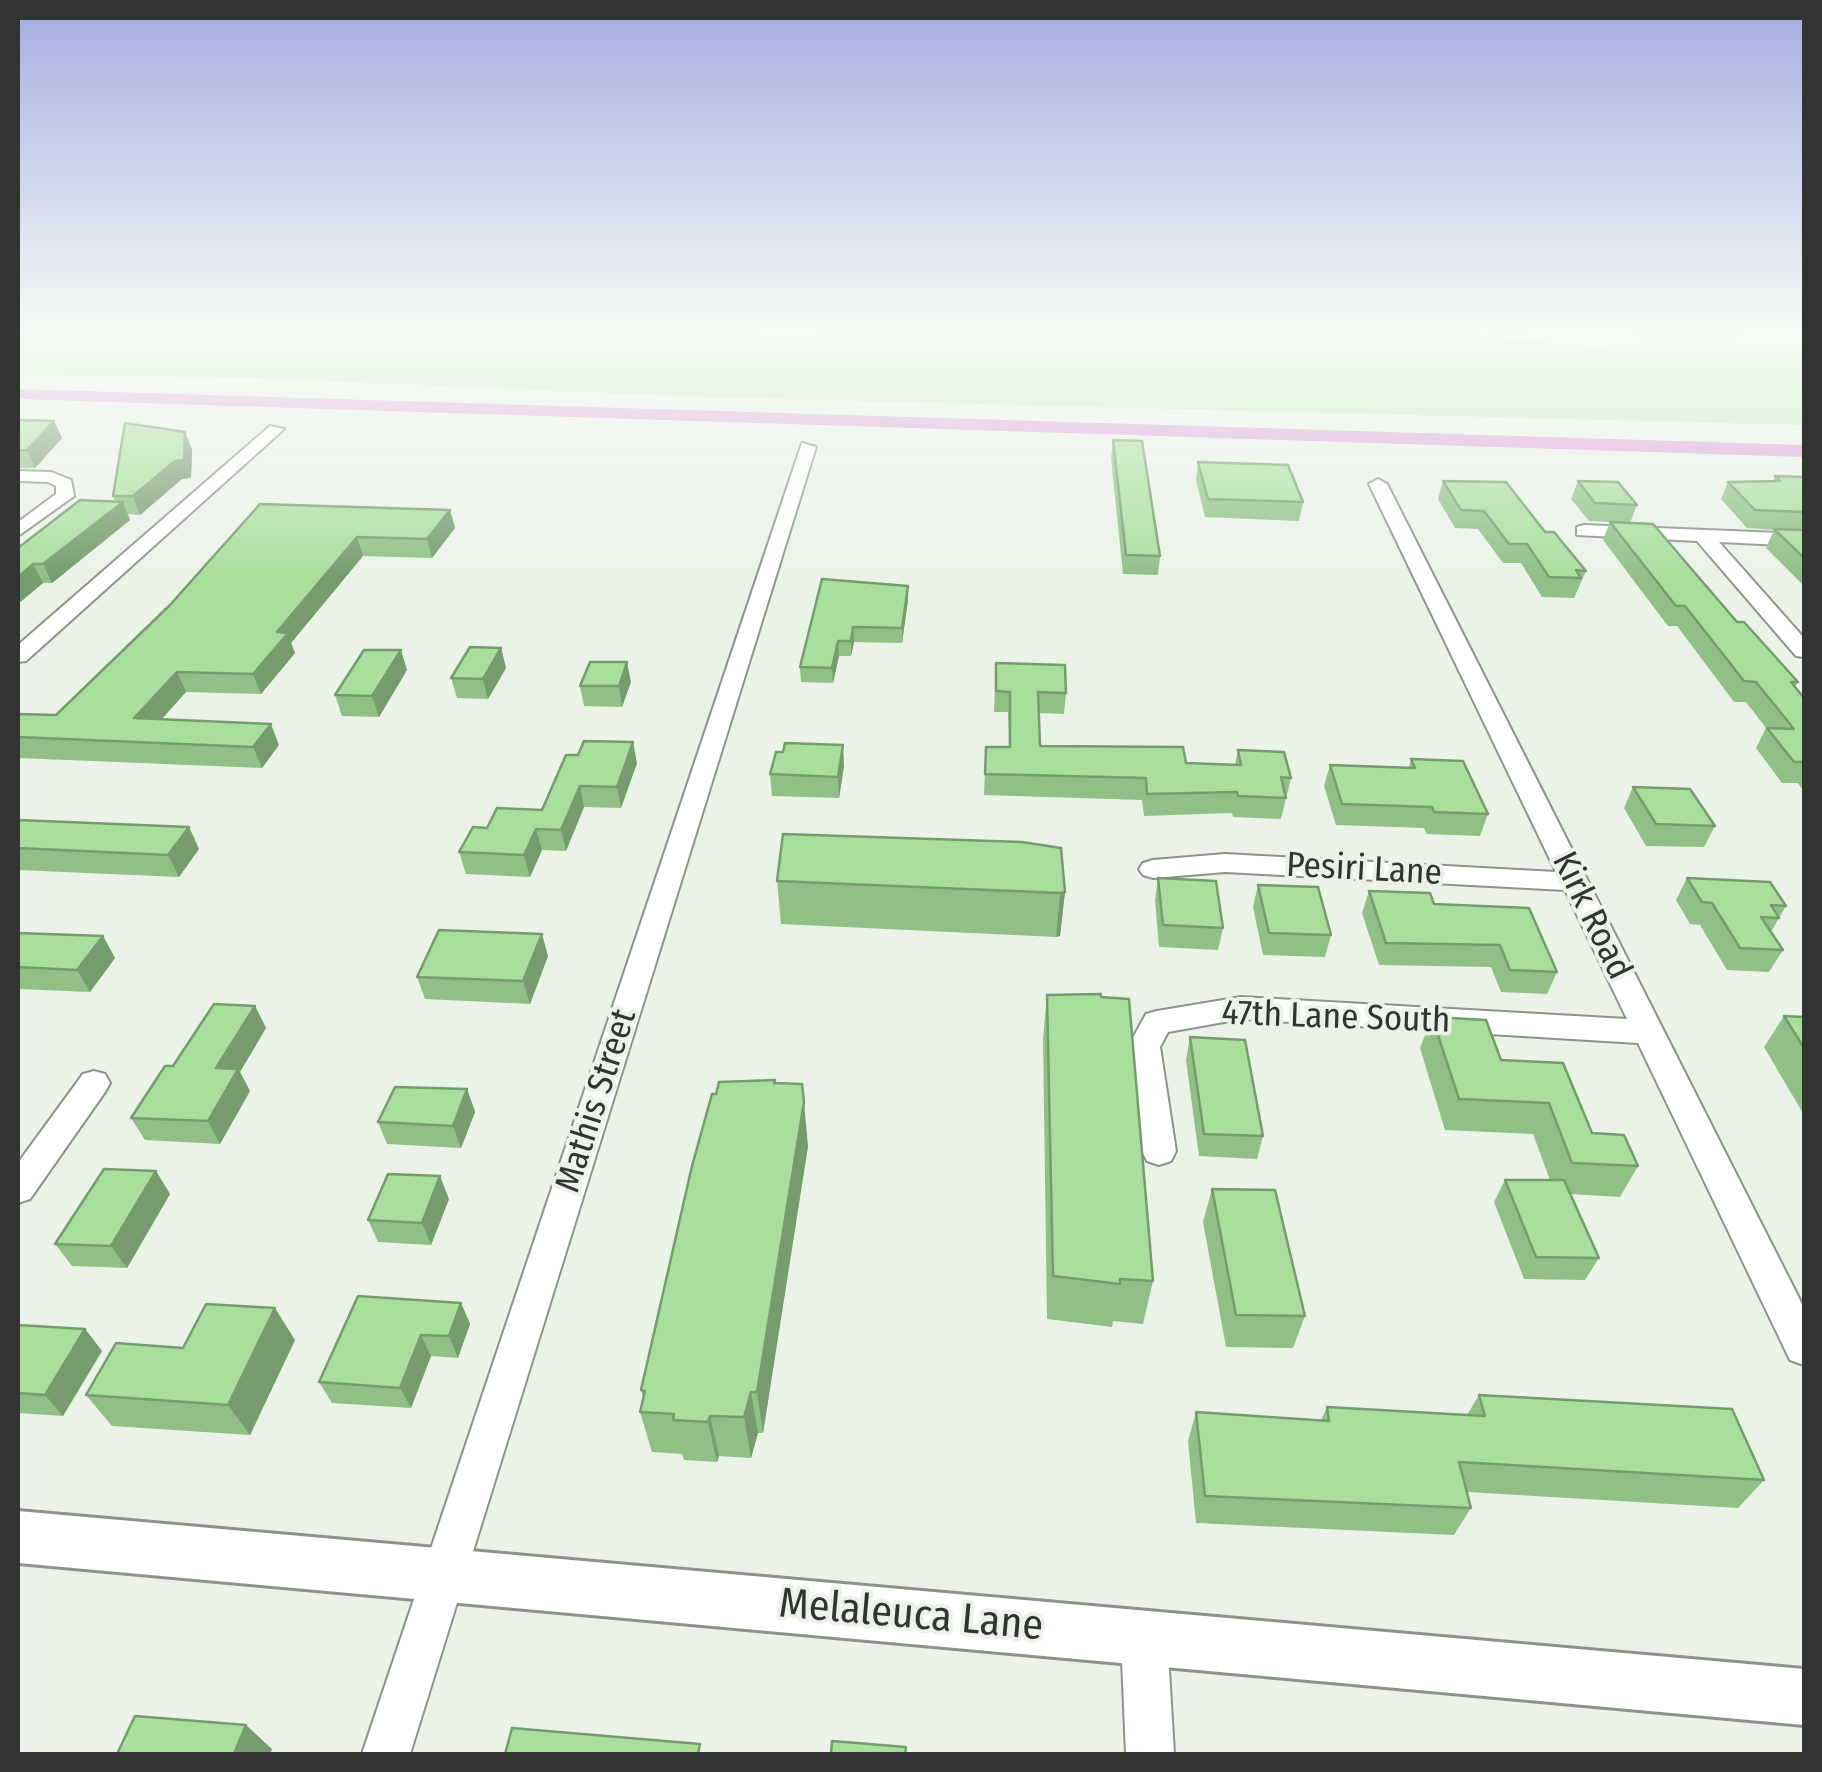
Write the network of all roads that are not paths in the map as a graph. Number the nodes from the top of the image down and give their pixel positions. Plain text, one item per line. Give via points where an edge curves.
1 (276, 429) dead end
2 (808, 447) dead end
3 (18, 476) edge
4 (1378, 484) dead end
5 (18, 530) edge
6 (1584, 530) dead end
7 (1702, 536) junction
8 (1804, 540) edge
9 (1804, 651) edge
10 (18, 656) edge
11 (1153, 869) dead end
12 (1574, 882) junction
13 (1649, 1032) junction
14 (94, 1084) dead end
15 (1159, 1151) dead end
16 (18, 1189) edge
17 (1804, 1348) edge
18 (18, 1536) edge
19 (444, 1574) junction
20 (1144, 1636) junction
21 (1804, 1697) edge
22 (386, 1754) edge
23 (1150, 1754) edge

1 - 10 street
2 - 19 street, Mathis Street
3 - 5 street via 51,477 67,490
4 - 12 street, Kirk Road
6 - 7 street
7 - 8 street
7 - 9 street
11 - 12 street, Pesiri Lane via 1225,863
12 - 13 street, Kirk Road
13 - 15 street, 47th Lane South via 1241,1008 1157,1022 1144,1047
13 - 17 street, Kirk Road
14 - 16 street
18 - 19 street, Melaleuca Lane
19 - 20 street, Melaleuca Lane
19 - 22 street, Mathis Street
20 - 21 street, Melaleuca Lane
20 - 23 street

